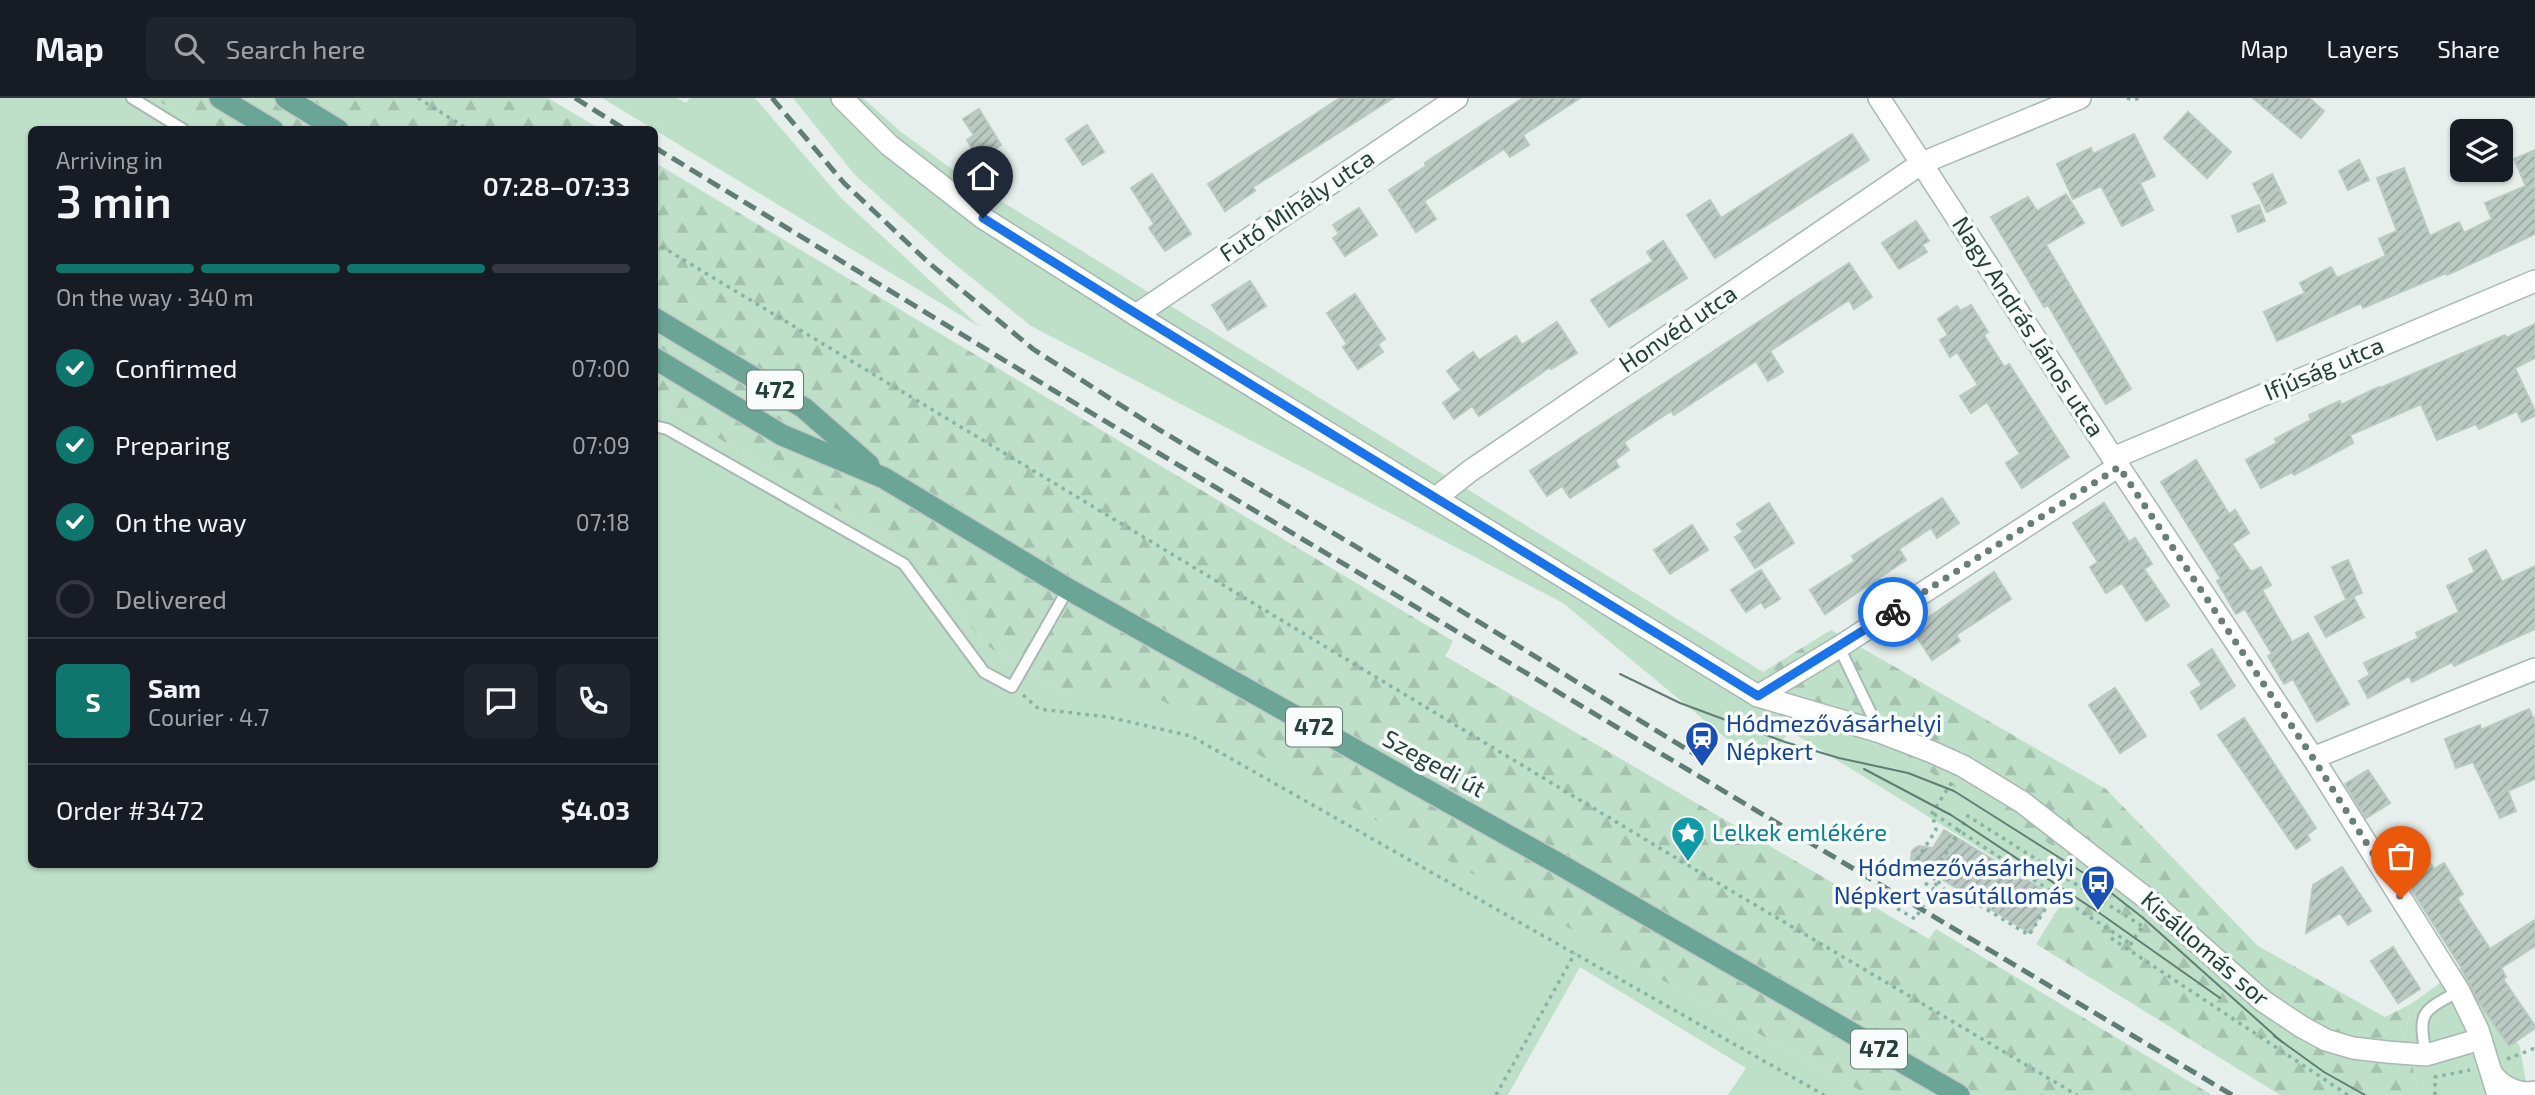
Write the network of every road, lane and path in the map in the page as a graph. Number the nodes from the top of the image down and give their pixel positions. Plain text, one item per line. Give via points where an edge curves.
1 (132, 98) edge
2 (220, 98) edge
3 (286, 98) edge
4 (418, 98) edge
5 (842, 98) edge
6 (1457, 98) edge
7 (1879, 98) edge
8 (2080, 98) edge
9 (2127, 98) edge
10 (2139, 98) edge
11 (178, 126) edge
12 (266, 126) edge
13 (332, 126) edge
14 (463, 126) edge
15 (1922, 163) junction
16 (658, 244) edge
17 (2535, 281) edge
18 (1136, 315) junction
19 (658, 320) edge
20 (658, 360) edge
21 (658, 427) edge
22 (2116, 462) junction
23 (884, 478) junction
24 (1437, 497) junction
25 (1068, 589) junction
26 (1839, 647) junction
27 (2535, 668) edge
28 (1012, 687) junction
29 (1758, 696) junction
30 (1880, 732) junction
31 (2313, 758) junction
32 (1963, 766) junction
33 (1932, 813) junction
34 (1959, 830) junction
35 (1932, 876) junction
36 (1938, 881) junction
37 (1925, 883) dead end
38 (1934, 888) junction
39 (1868, 891) dead end
40 (2054, 895) dead end
41 (2111, 938) dead end
42 (2131, 944) junction
43 (2127, 949) junction
44 (1576, 953) junction
45 (2459, 991) junction
46 (2481, 1038) junction
47 (2426, 1055) junction
48 (2490, 1071) junction
49 (2534, 1093) edge
50 (1496, 1095) edge
51 (1825, 1095) edge
52 (1959, 1095) edge
53 (2077, 1095) edge
54 (2348, 1095) edge
55 (2490, 1095) edge
56 (2498, 1095) edge

1 - 11 lane
2 - 12 main road
3 - 13 main road
4 - 14 path
5 - 18 street, Kisállomás sor via 889,145 983,218
6 - 18 street, Futó Mihály utca
7 - 15 street, Nagy András János utca
8 - 15 street, Honvéd utca
9 - 10 path
15 - 22 street, Nagy András János utca
15 - 24 street, Honvéd utca
16 - 53 path
17 - 22 street, Ifjúság utca
18 - 24 street, Kisállomás sor
19 - 23 main road, Szegedi út / 472 via 804,408
20 - 23 main road, Szegedi út / 472 via 782,435
21 - 28 lane via 904,564 984,672
22 - 26 street, Ifjúság utca
22 - 31 street, Nagy András János utca
23 - 25 main road, Szegedi út / 472
24 - 29 street, Kisállomás sor
25 - 28 lane
25 - 52 main road, Szegedi út / 472
26 - 29 street, Ifjúság utca
26 - 30 lane
27 - 31 street
28 - 44 path via 1039,709 1108,717 1191,736
29 - 30 street, Kisállomás sor
30 - 32 street, Kisállomás sor
31 - 45 street, Nagy András János utca
32 - 33 path
32 - 47 street, Kisállomás sor via 2022,802 2155,905 2263,1002 2302,1027 2353,1048
33 - 34 path
33 - 35 path via 1936,830 1913,866
34 - 35 path
34 - 42 path
34 - 42 path via 1968,816 2142,926
35 - 36 path
36 - 38 path
36 - 40 path via 1957,900 1981,906 2029,935
37 - 38 path
38 - 39 path via 1915,919
41 - 43 path
42 - 43 path
43 - 54 path
44 - 50 path
44 - 51 path
45 - 46 street, Nagy András János utca
45 - 47 lane via 2424,1016
46 - 47 street, Kisállomás sor
46 - 48 street, Nagy András János utca
48 - 49 street via 2515,1092
48 - 55 street
48 - 56 street, Nagy András János utca

